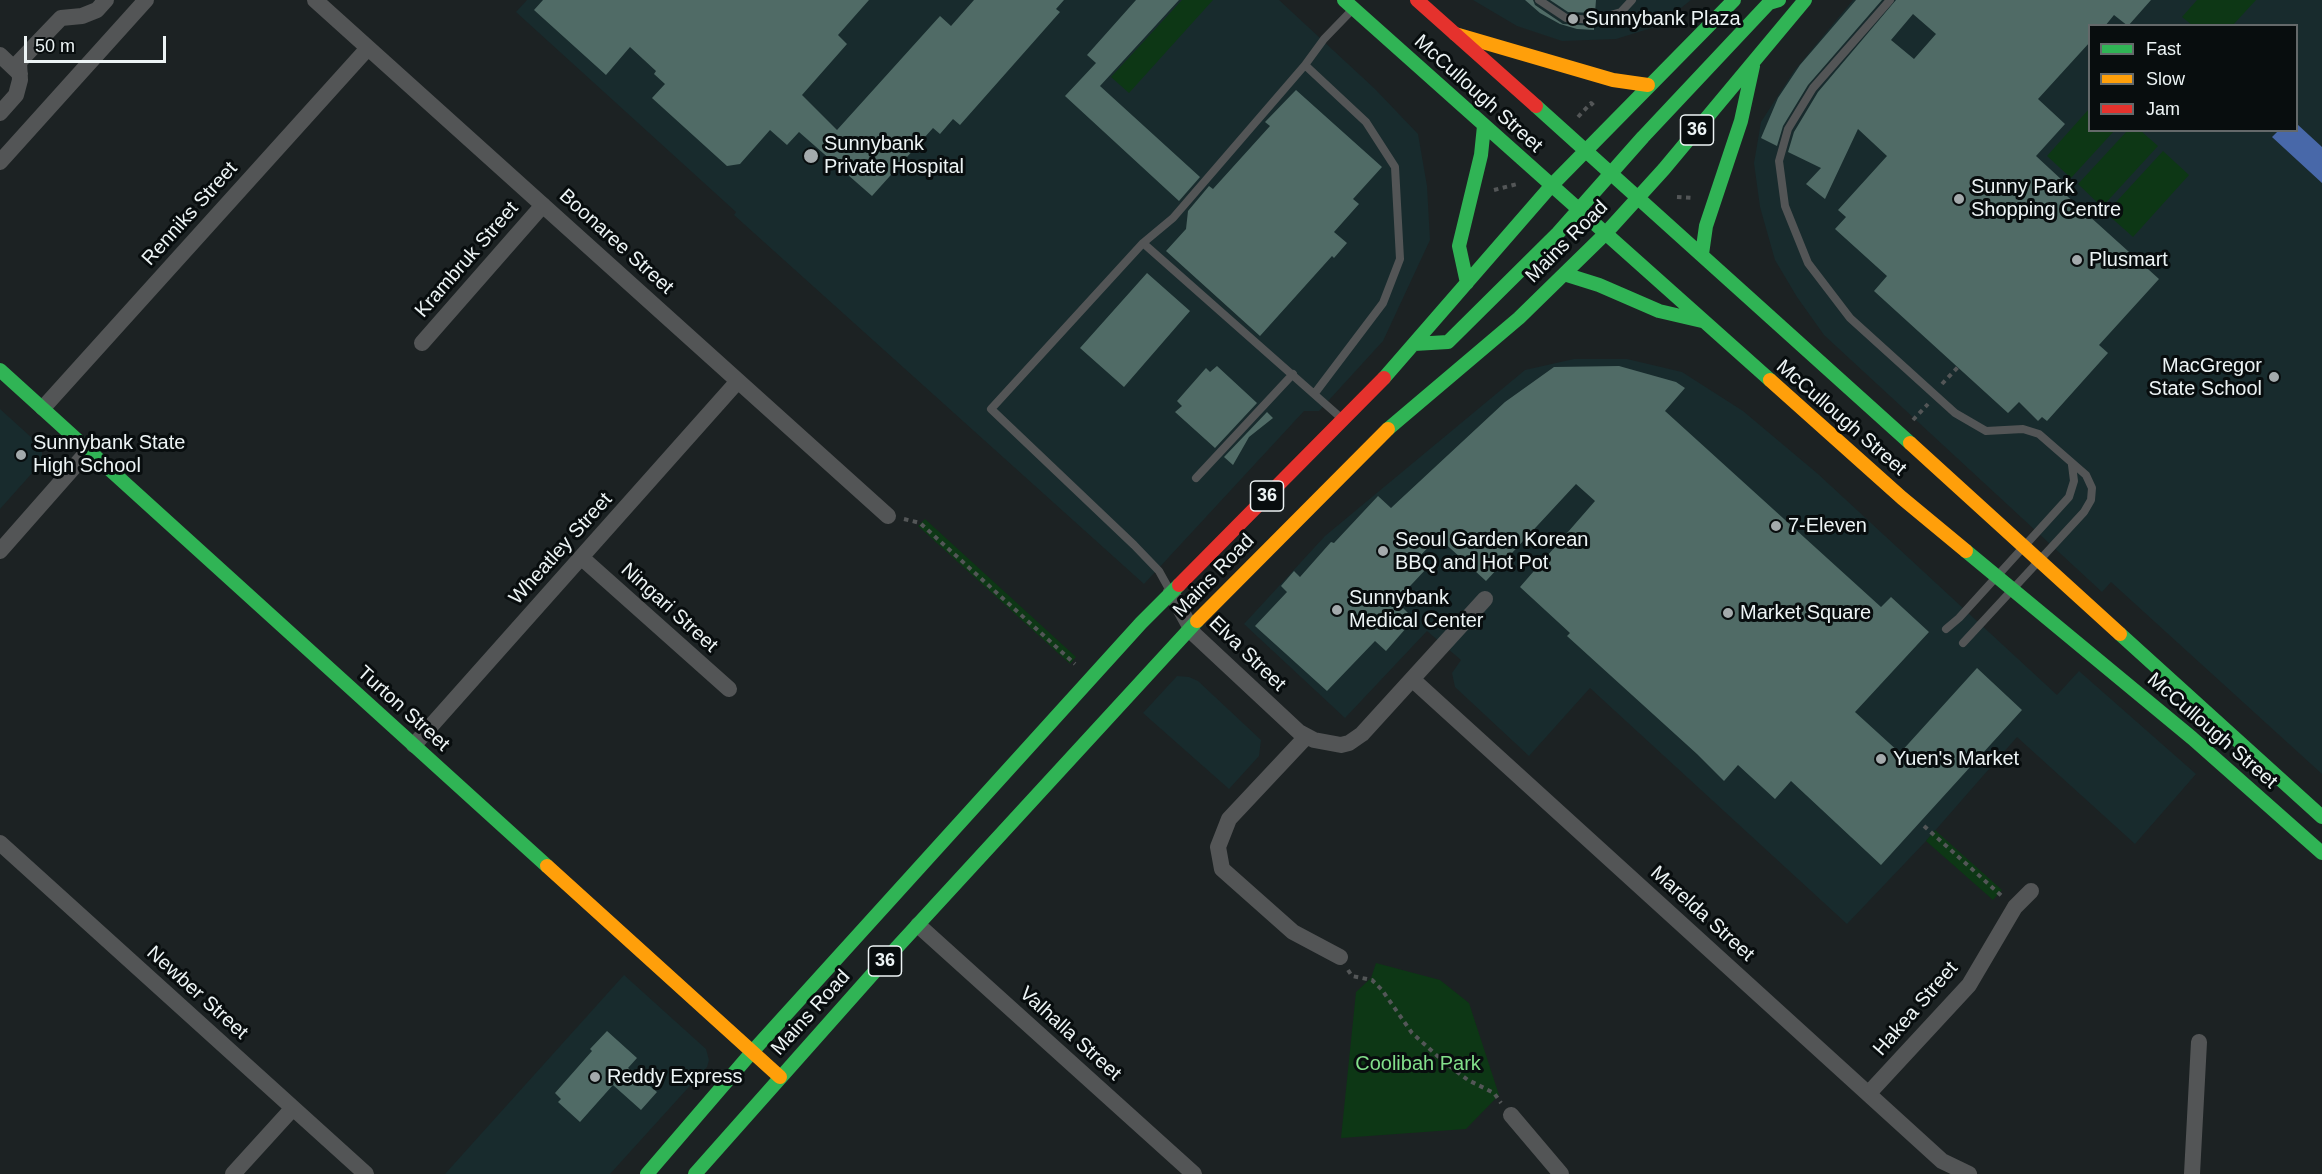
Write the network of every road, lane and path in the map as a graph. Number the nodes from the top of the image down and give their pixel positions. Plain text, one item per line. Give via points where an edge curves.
1 (106, 0) edge
2 (146, 0) edge
3 (315, 0) edge
4 (1418, 0) edge
5 (1539, 0) edge
6 (1632, 0) edge
7 (1734, 0) edge
8 (1779, 0) edge
9 (1805, 0) edge
10 (1890, 0) edge
11 (1348, 4) edge
12 (1455, 34) junction
13 (368, 48) junction
14 (0, 55) edge
15 (1754, 62) junction
16 (1305, 65) junction
17 (20, 74) junction
18 (1648, 85) junction
19 (1596, 108) dead end
20 (0, 113) edge
21 (1576, 119) dead end
22 (1484, 126) junction
23 (1584, 150) junction
24 (0, 162) edge
25 (1611, 173) junction
26 (1517, 184) dead end
27 (1551, 186) junction
28 (1490, 191) dead end
29 (1638, 197) junction
30 (543, 205) junction
31 (1579, 210) junction
32 (1605, 234) junction
33 (1143, 243) junction
34 (1702, 254) junction
35 (1564, 274) junction
36 (1467, 283) junction
37 (1702, 321) junction
38 (422, 343) dead end
39 (1414, 344) junction
40 (1958, 367) dead end
41 (0, 370) edge
42 (1293, 374) junction
43 (738, 381) junction
44 (1939, 387) dead end
45 (1315, 393) junction
46 (1929, 402) dead end
47 (43, 408) junction
48 (1343, 420) junction
49 (1912, 421) dead end
50 (89, 450) junction
51 (2072, 465) junction
52 (1196, 478) dead end
53 (888, 516) joint
54 (2024, 546) junction
55 (0, 551) edge
56 (582, 558) junction
57 (2039, 560) junction
58 (1996, 577) junction
59 (2012, 590) junction
60 (1171, 592) junction
61 (1485, 599) dead end
62 (1190, 628) junction
63 (1946, 628) dead end
64 (1963, 643) dead end
65 (1079, 667) dead end
66 (1412, 679) junction
67 (729, 689) dead end
68 (1306, 737) junction
69 (414, 745) junction
70 (2322, 817) edge
71 (1924, 826) dead end
72 (0, 843) edge
73 (2322, 854) edge
74 (2031, 891) dead end
75 (2015, 907) junction
76 (918, 925) junction
77 (1340, 957) joint
78 (2199, 1042) dead end
79 (752, 1052) junction
80 (780, 1077) junction
81 (1869, 1094) junction
82 (293, 1108) junction
83 (1511, 1115) joint
84 (233, 1174) edge
85 (366, 1174) edge
86 (647, 1174) edge
87 (695, 1174) edge
88 (1194, 1174) edge
89 (1561, 1174) edge
90 (1969, 1174) edge
91 (2192, 1174) edge

1 - 17 street via 97,10 61,18 20,62
2 - 24 street
3 - 13 street, Boonaree Street
4 - 12 main road, McCullough Street
5 - 6 lane via 1566,18 1593,20 1621,12
7 - 18 main road, Mains Road / 36
8 - 25 main road via 1769,3
9 - 15 main road, Mains Road / 36
10 - 51 lane via 1813,88 1788,129 1779,161 1785,206 1808,263 1850,318 1934,395 1978,428 2023,429 2039,434
11 - 16 lane
11 - 22 main road, McCullough Street
12 - 18 main road via 1613,80
12 - 23 main road, McCullough Street
13 - 30 street, Boonaree Street
13 - 47 street, Renniks Street
14 - 17 street
15 - 29 main road, Mains Road / 36
15 - 34 main road via 1742,121 1706,226
16 - 33 lane via 1173,218
16 - 45 lane via 1366,122 1395,167 1400,259 1383,303
17 - 20 street via 16,95
18 - 23 main road, Mains Road / 36
19 - 21 path via 1591,103
22 - 27 main road, McCullough Street
22 - 36 main road via 1459,246
23 - 25 main road, McCullough Street
23 - 27 main road, Mains Road / 36
25 - 29 main road, McCullough Street
25 - 31 main road
26 - 28 path
27 - 31 main road, McCullough Street
27 - 36 main road, Mains Road / 36
29 - 32 main road, Mains Road / 36
29 - 34 main road, McCullough Street
30 - 38 street, Krambruk Street
30 - 43 street, Boonaree Street
31 - 32 main road, McCullough Street
31 - 39 main road via 1448,342
32 - 35 main road, Mains Road / 36
32 - 37 main road, McCullough Street
33 - 42 lane
33 - 60 lane via 991,409 1134,544
34 - 54 main road, McCullough Street
35 - 37 main road via 1659,311
35 - 62 main road, Mains Road / 36 via 1519,318 1383,433
36 - 39 main road, Mains Road / 36
37 - 58 main road, McCullough Street
39 - 48 main road, Mains Road / 36
40 - 44 path
41 - 47 main road, Turton Street
42 - 45 lane
42 - 52 lane
43 - 53 street, Boonaree Street
43 - 56 street, Wheatley Street
45 - 48 lane
46 - 49 path
47 - 50 main road, Turton Street
48 - 60 main road, Mains Road / 36
50 - 55 street
50 - 69 main road, Turton Street
51 - 54 lane via 2074,481 2069,497
51 - 57 lane via 2090,481 2091,500
53 - 65 path via 920,523
54 - 57 main road, McCullough Street
54 - 58 lane
56 - 67 street, Ningari Street
56 - 69 street, Wheatley Street
57 - 59 lane
57 - 70 main road, McCullough Street
58 - 59 main road, McCullough Street
58 - 63 lane
59 - 64 lane
59 - 73 main road, McCullough Street via 2192,738
60 - 62 street, Elva Street
60 - 79 main road, Mains Road / 36
61 - 66 street
62 - 68 street, Elva Street
62 - 76 main road, Mains Road / 36
66 - 68 street via 1362,734 1348,743 1331,744
66 - 81 street, Marelda Street
68 - 77 street via 1229,819 1218,847 1222,869 1293,932
69 - 79 main road, Turton Street
71 - 75 path
72 - 82 street, Newber Street
74 - 75 street, Hakea Street
75 - 81 street, Hakea Street via 1968,985
76 - 80 main road, Mains Road / 36
76 - 88 street, Valhalla Street
77 - 83 path via 1352,976 1372,980 1382,990 1413,1033 1444,1062 1494,1093
78 - 91 street
79 - 80 main road, Turton Street
79 - 86 main road, Mains Road / 36
80 - 87 main road, Mains Road / 36
81 - 90 street, Marelda Street via 1942,1161
82 - 84 street
82 - 85 street, Newber Street
83 - 89 street

